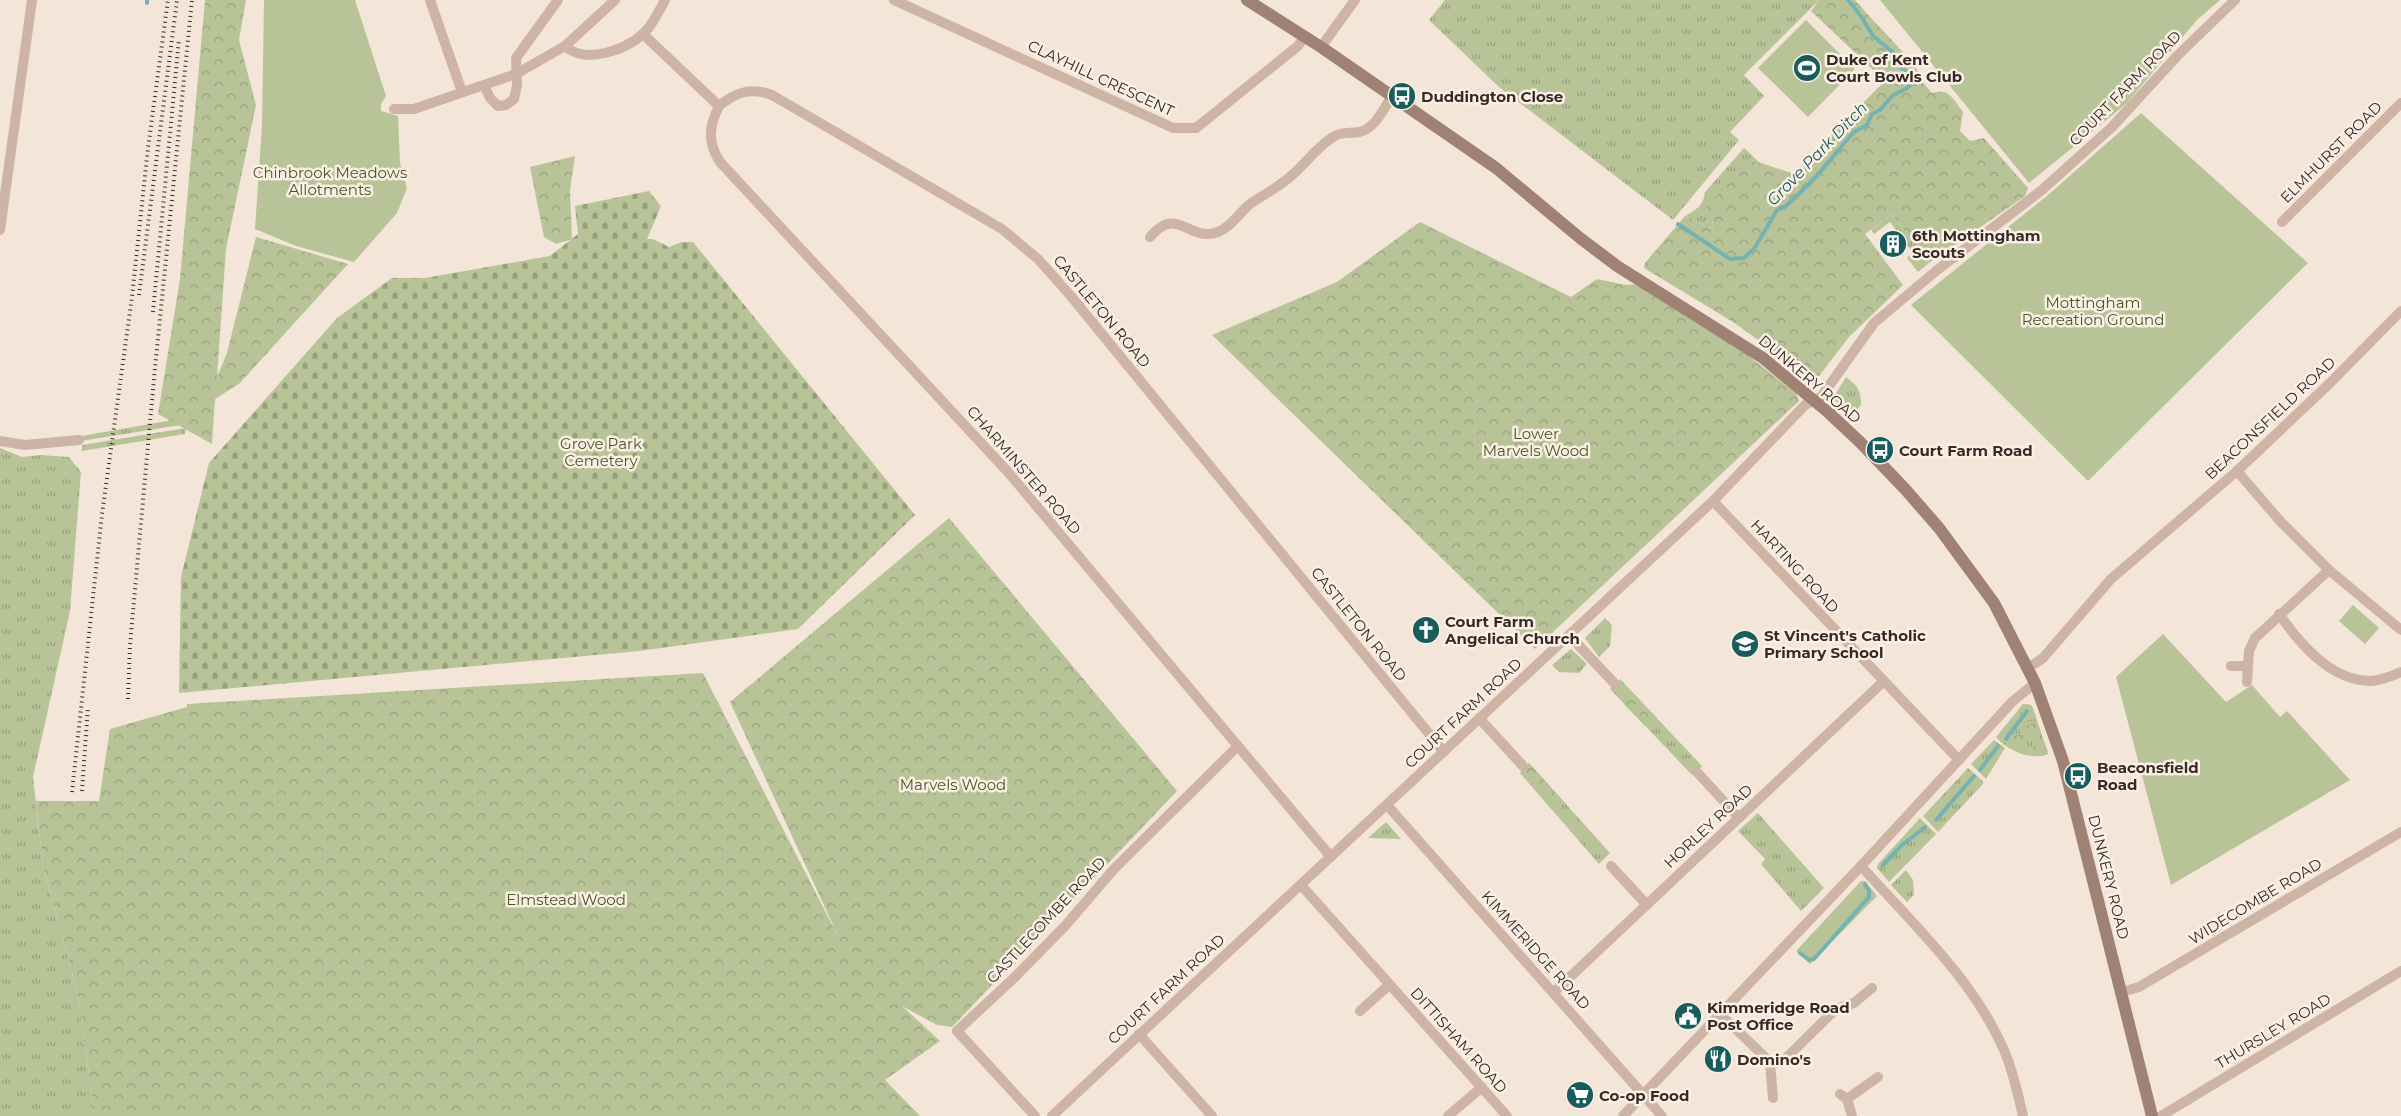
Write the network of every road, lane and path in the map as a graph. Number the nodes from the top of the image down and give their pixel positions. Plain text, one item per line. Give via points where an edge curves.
1 (32, 0) edge
2 (430, 0) edge
3 (558, 0) edge
4 (616, 0) edge
5 (665, 0) edge
6 (894, 0) edge
7 (1247, 0) edge
8 (1355, 0) edge
9 (2235, 0) edge
10 (643, 34) junction
11 (1304, 38) junction
12 (565, 46) junction
13 (1321, 47) junction
14 (516, 74) junction
15 (484, 85) junction
16 (462, 92) junction
17 (1392, 96) junction
18 (2401, 103) edge
19 (719, 106) junction
20 (394, 109) dead end
21 (2282, 222) dead end
22 (0, 230) edge
23 (1150, 237) dead end
24 (2401, 311) edge
25 (1814, 401) junction
26 (79, 440) dead end
27 (0, 441) edge
28 (2237, 471) junction
29 (1713, 501) junction
30 (2329, 570) junction
31 (2279, 614) junction
32 (2401, 630) edge
33 (1569, 635) junction
34 (2231, 666) dead end
35 (2247, 666) junction
36 (2028, 668) junction
37 (2401, 672) edge
38 (1884, 681) junction
39 (1614, 682) dead end
40 (2035, 682) junction
41 (2247, 682) dead end
42 (1479, 718) junction
43 (1238, 746) junction
44 (1444, 752) junction
45 (1959, 760) junction
46 (1523, 766) dead end
47 (1698, 772) dead end
48 (1387, 805) junction
49 (1739, 818) junction
50 (2401, 832) edge
51 (1331, 857) junction
52 (1611, 866) dead end
53 (1861, 866) junction
54 (1301, 885) junction
55 (1647, 905) junction
56 (2401, 971) edge
57 (1389, 985) junction
58 (1872, 988) dead end
59 (2122, 992) junction
60 (1554, 993) junction
61 (1360, 1010) dead end
62 (1720, 1014) junction
63 (1140, 1034) junction
64 (1770, 1062) junction
65 (1878, 1077) dead end
66 (1482, 1087) junction
67 (1643, 1095) junction
68 (1773, 1098) dead end
69 (1035, 1116) edge
70 (1052, 1116) edge
71 (1212, 1116) edge
72 (1448, 1116) edge
73 (1507, 1116) edge
74 (1623, 1116) edge
75 (1662, 1116) edge
76 (1852, 1116) edge
77 (2023, 1116) edge
78 (2152, 1116) edge
79 (2160, 1116) edge

1 - 22 street
2 - 16 street
3 - 14 street via 516,58
4 - 12 street
5 - 10 street
6 - 11 street, CLAYHILL CRESCENT via 1173,128 1196,128
7 - 11 street, DUNKERY ROAD
8 - 13 street
9 - 25 street, COURT FARM ROAD via 2178,55 2112,127 2042,190 1874,323 1821,397
10 - 12 street via 623,46 596,54 579,54
10 - 19 street
11 - 13 street, DUNKERY ROAD
12 - 14 street
13 - 17 street, DUNKERY ROAD
14 - 15 street
14 - 15 street via 514,99 501,107 490,98
15 - 16 street
16 - 20 street via 414,109
17 - 23 street via 1371,126 1359,132 1335,135 1280,186 1251,204 1224,229 1199,234 1172,222
17 - 25 street, DUNKERY ROAD via 1496,168 1617,266 1763,358
18 - 21 street, ELMHURST ROAD
19 - 43 street, CHARMINSTER ROAD via 710,134 720,162 1008,472
19 - 44 street, CASTLETON ROAD via 742,91 757,90 772,95 1002,229 1027,249 1070,295
24 - 28 street, BEACONSFIELD ROAD
25 - 29 street, COURT FARM ROAD via 1805,405
25 - 36 street, DUNKERY ROAD via 1880,462 1939,528 1994,603
26 - 27 street via 25,445
28 - 30 street via 2280,521
28 - 36 street, BEACONSFIELD ROAD via 2137,555 2091,601 2043,658
29 - 33 street, COURT FARM ROAD
29 - 38 street, HARTING ROAD
30 - 31 street
30 - 32 street
31 - 35 street via 2256,638 2249,651
31 - 37 street via 2323,663 2346,677 2371,681
33 - 39 street
33 - 42 street, COURT FARM ROAD
34 - 35 street
35 - 41 street
36 - 40 street, DUNKERY ROAD
38 - 45 street, HARTING ROAD
38 - 49 street, HORLEY ROAD
40 - 45 street
40 - 59 street, DUNKERY ROAD via 2063,761
42 - 44 street, COURT FARM ROAD
42 - 46 street
43 - 51 street, CHARMINSTER ROAD
43 - 69 street, CASTLECOMBE ROAD via 1114,868 1015,978 956,1032
44 - 48 street, COURT FARM ROAD
45 - 53 street
47 - 49 street
48 - 51 street, COURT FARM ROAD
48 - 60 street, KIMMERIDGE ROAD
49 - 55 street, HORLEY ROAD
50 - 59 street, WIDECOMBE ROAD via 2139,987
51 - 54 street, COURT FARM ROAD
52 - 55 street
53 - 62 street
53 - 77 street via 1963,981 1986,1015 2004,1050
54 - 57 street, DITTISHAM ROAD
54 - 63 street, COURT FARM ROAD
55 - 60 street, HORLEY ROAD
56 - 79 street, THURSLEY ROAD
57 - 61 street, DITTISHAM ROAD
57 - 66 street, DITTISHAM ROAD
58 - 64 street via 1854,1003 1836,1009 1784,1060 1776,1064
59 - 78 street, DUNKERY ROAD
60 - 67 street, KIMMERIDGE ROAD
62 - 64 street
62 - 67 street
63 - 70 street, COURT FARM ROAD
63 - 71 street
64 - 68 street
65 - 76 street via 1844,1096
66 - 72 street
66 - 73 street, DITTISHAM ROAD
67 - 74 street
67 - 75 street, KIMMERIDGE ROAD

